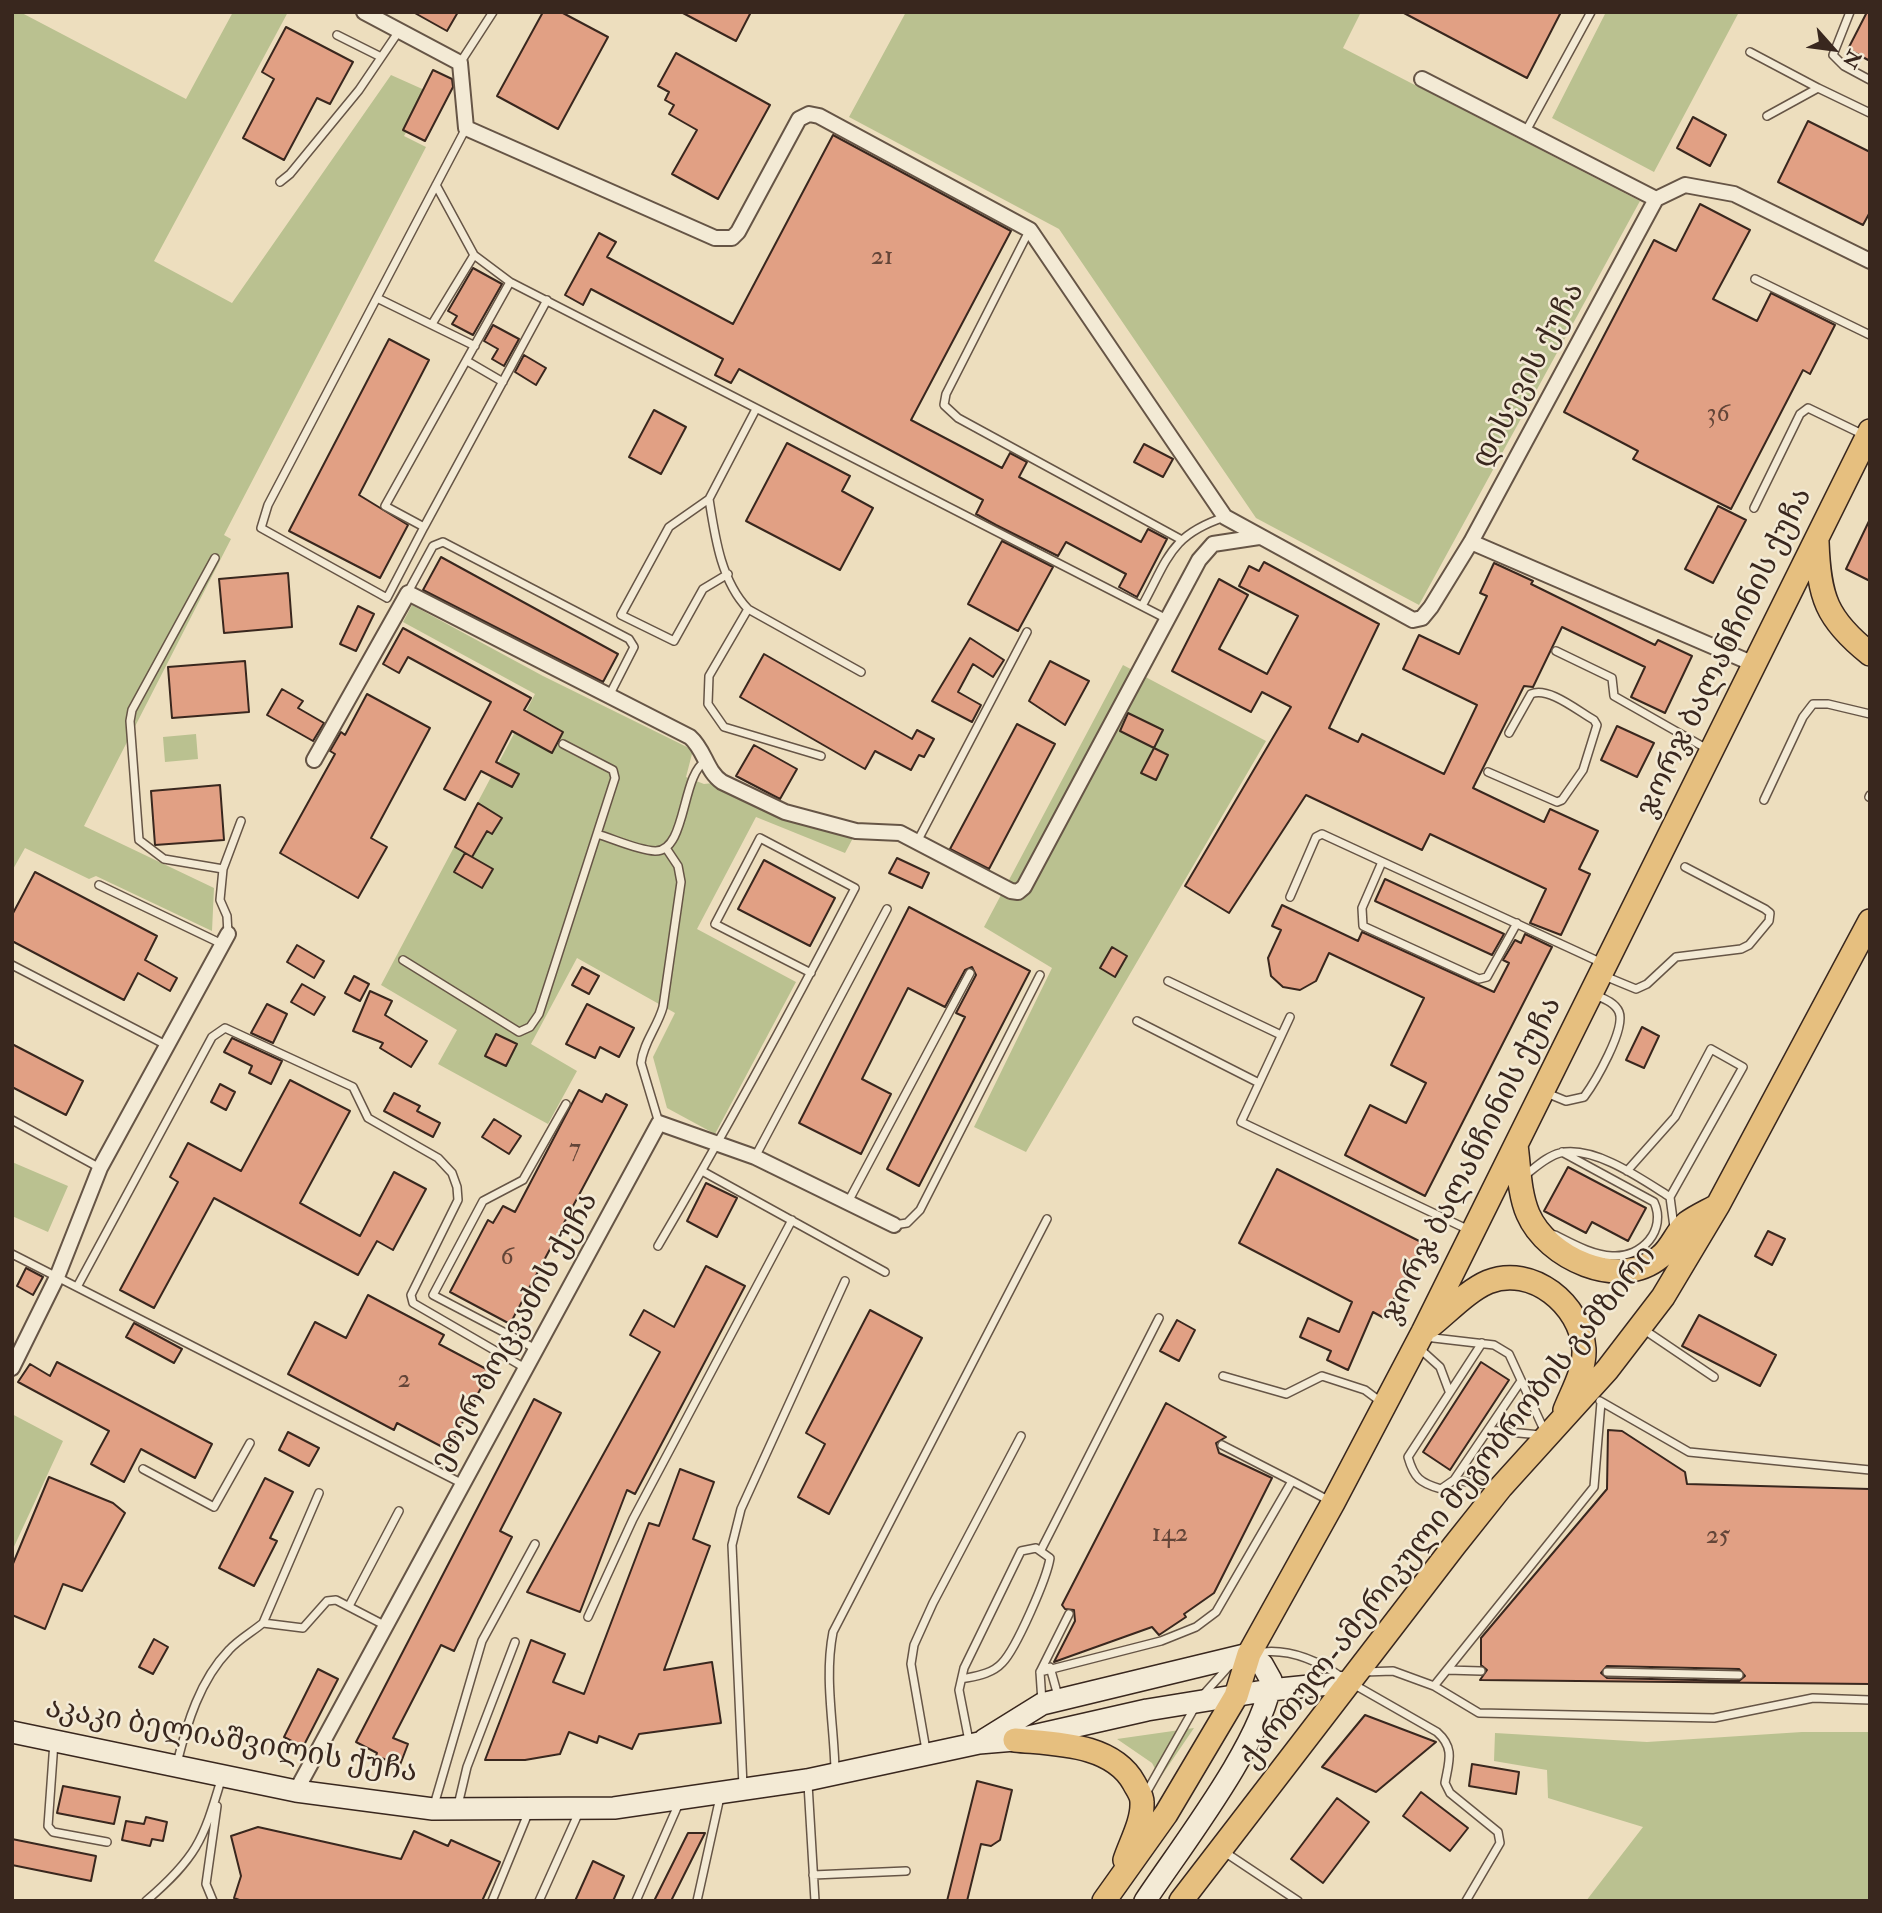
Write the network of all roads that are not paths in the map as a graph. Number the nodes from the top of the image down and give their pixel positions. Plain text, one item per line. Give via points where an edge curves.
1 (363, 12) edge
2 (493, 12) edge
3 (1591, 12) edge
4 (1850, 12) edge
5 (399, 31) junction
6 (337, 35) dead end
7 (1750, 51) dead end
8 (381, 57) junction
9 (460, 63) junction
10 (1422, 79) dead end
11 (1870, 80) edge
12 (1818, 88) junction
13 (1870, 113) edge
14 (1767, 116) dead end
15 (466, 128) junction
16 (1525, 132) junction
17 (280, 182) dead end
18 (436, 185) junction
19 (1656, 199) junction
20 (1030, 230) junction
21 (474, 255) junction
22 (1870, 261) edge
23 (1755, 279) dead end
24 (510, 282) junction
25 (377, 298) junction
26 (547, 300) junction
27 (432, 324) junction
28 (1870, 335) edge
29 (475, 346) junction
30 (467, 361) junction
31 (503, 382) junction
32 (756, 409) junction
33 (1868, 434) edge
34 (709, 499) junction
35 (1754, 508) dead end
36 (1225, 517) junction
37 (424, 527) junction
38 (1259, 537) junction
39 (1180, 539) junction
40 (1817, 539) junction
41 (1471, 542) junction
42 (215, 558) dead end
43 (729, 574) junction
44 (408, 593) junction
45 (1142, 606) junction
46 (748, 609) junction
47 (1167, 619) junction
48 (1027, 632) dead end
49 (1556, 651) dead end
50 (1870, 654) edge
51 (1756, 665) junction
52 (861, 672) dead end
53 (610, 696) junction
54 (1870, 714) edge
55 (1509, 733) dead end
56 (563, 744) dead end
57 (1713, 752) junction
58 (821, 756) dead end
59 (314, 761) dead end
60 (706, 761) junction
61 (1488, 772) dead end
62 (1764, 800) dead end
63 (242, 821) dead end
64 (597, 834) junction
65 (918, 840) junction
66 (666, 848) junction
67 (1382, 862) junction
68 (1685, 867) dead end
69 (223, 869) junction
70 (99, 885) dead end
71 (1290, 897) dead end
72 (887, 909) dead end
73 (1517, 923) junction
74 (1868, 927) edge
75 (225, 939) junction
76 (403, 960) dead end
77 (12, 965) edge
78 (811, 973) junction
79 (970, 973) dead end
80 (1040, 975) dead end
81 (1600, 978) junction
82 (1168, 981) dead end
83 (1290, 1017) dead end
84 (1137, 1021) dead end
85 (1281, 1035) junction
86 (166, 1045) junction
87 (1259, 1083) junction
88 (1543, 1091) junction
89 (566, 1104) dead end
90 (12, 1120) edge
91 (659, 1123) junction
92 (1516, 1144) junction
93 (717, 1145) junction
94 (1562, 1152) junction
95 (755, 1157) junction
96 (100, 1168) junction
97 (702, 1171) junction
98 (1627, 1171) junction
99 (1521, 1178) junction
100 (1670, 1198) junction
101 (848, 1202) junction
102 (1718, 1205) junction
103 (1527, 1213) junction
104 (1048, 1219) dead end
105 (792, 1220) junction
106 (894, 1226) joint
107 (1473, 1231) junction
108 (1674, 1241) junction
109 (658, 1246) dead end
110 (12, 1254) edge
111 (885, 1272) dead end
112 (57, 1276) junction
113 (845, 1282) dead end
114 (77, 1287) junction
115 (1158, 1318) dead end
116 (1639, 1326) junction
117 (1420, 1338) junction
118 (1482, 1343) junction
119 (536, 1349) junction
120 (12, 1368) edge
121 (525, 1368) junction
122 (1223, 1376) dead end
123 (1714, 1377) dead end
124 (1521, 1381) junction
125 (1449, 1391) junction
126 (1595, 1397) junction
127 (1385, 1404) junction
128 (1554, 1427) junction
129 (1489, 1430) junction
130 (1021, 1436) dead end
131 (250, 1443) dead end
132 (1222, 1445) dead end
133 (143, 1469) dead end
134 (1870, 1470) edge
135 (1454, 1480) junction
136 (1292, 1481) junction
137 (463, 1484) junction
138 (1502, 1487) junction
139 (319, 1493) dead end
140 (1334, 1503) junction
141 (400, 1511) dead end
142 (535, 1544) dead end
143 (1041, 1550) junction
144 (349, 1606) junction
145 (1069, 1614) dead end
146 (588, 1617) dead end
147 (263, 1623) junction
148 (386, 1626) junction
149 (515, 1642) dead end
150 (1249, 1654) junction
151 (1046, 1660) junction
152 (1052, 1670) junction
153 (1447, 1670) junction
154 (1481, 1671) dead end
155 (1040, 1672) junction
156 (1607, 1672) dead end
157 (1739, 1675) dead end
158 (1353, 1677) junction
159 (962, 1679) junction
160 (1434, 1686) junction
161 (1270, 1690) junction
162 (1236, 1696) junction
163 (1870, 1700) edge
164 (1050, 1702) junction
165 (1198, 1702) junction
166 (12, 1732) edge
167 (1015, 1740) junction
168 (54, 1741) junction
169 (974, 1744) junction
170 (927, 1754) junction
171 (176, 1767) junction
172 (835, 1774) junction
173 (221, 1777) junction
174 (807, 1780) junction
175 (296, 1791) junction
176 (743, 1791) junction
177 (721, 1793) junction
178 (681, 1799) junction
179 (1143, 1799) junction
180 (433, 1809) junction
181 (580, 1809) junction
182 (457, 1810) junction
183 (529, 1810) junction
184 (107, 1842) dead end
185 (1221, 1849) junction
186 (906, 1871) dead end
187 (813, 1875) junction
188 (1110, 1893) edge
189 (146, 1901) edge
190 (213, 1901) edge
191 (492, 1901) edge
192 (539, 1901) edge
193 (636, 1901) edge
194 (697, 1901) edge
195 (814, 1901) edge
196 (1145, 1901) edge
197 (1181, 1901) edge
198 (1298, 1901) edge
199 (1466, 1901) edge

1 - 5 street
2 - 9 lane
3 - 16 lane
4 - 11 lane via 1833,55 1843,66
5 - 8 lane
5 - 9 street
6 - 8 lane
7 - 12 lane
8 - 17 lane via 359,90
9 - 15 street
10 - 16 street
12 - 13 lane
12 - 14 lane
15 - 18 lane
15 - 20 street via 724,239 738,232 799,119 808,114
16 - 19 street
18 - 21 lane
18 - 25 lane
19 - 22 street via 1685,185 1734,194
19 - 41 street, დისევის ქუჩა
20 - 36 street
20 - 39 lane via 944,405 958,418
21 - 24 lane
21 - 27 lane
23 - 28 lane
24 - 26 lane
24 - 29 lane
25 - 27 lane
25 - 37 lane via 268,506 261,528 387,598
26 - 31 lane
26 - 32 lane
27 - 29 lane
29 - 30 lane
30 - 31 lane
30 - 37 lane via 385,506
31 - 37 lane
32 - 34 lane
32 - 45 lane
33 - 35 lane via 1808,408 1800,414
33 - 40 main road, ჯორჯ ბალანჩინის ქუჩა
34 - 43 lane via 716,546
34 - 43 lane via 668,527 621,615 674,641 703,589
36 - 38 street
36 - 39 lane via 1197,526
38 - 41 street, დისევის ქუჩა via 1413,620 1422,618 1431,607
38 - 47 street via 1213,544 1199,560
39 - 45 lane
40 - 50 main road via 1818,582 1824,599 1847,634
40 - 51 main road, ჯორჯ ბალანჩინის ქუჩა
41 - 51 street
42 - 69 lane via 130,721 139,840 164,859
43 - 46 lane via 734,595
44 - 53 street
44 - 53 lane via 433,546 443,542 629,639 634,647
44 - 59 street
45 - 47 lane
46 - 52 lane
46 - 58 lane via 709,676 708,704 724,727
47 - 65 street via 1024,887 1011,891
48 - 65 lane
49 - 57 lane via 1612,678 1614,696
51 - 57 main road, ჯორჯ ბალანჩინის ქუჩა
53 - 60 street via 690,737
54 - 62 lane via 1812,705
55 - 61 lane via 1537,691 1597,725 1583,770 1562,800 1557,802
56 - 64 lane via 613,770 615,778
57 - 81 main road, ჯორჯ ბალანჩინის ქუჩა
60 - 65 street via 722,782 785,812 856,831 900,833
60 - 66 lane via 695,770 676,832
63 - 69 lane
64 - 66 lane via 656,851
64 - 76 lane via 540,1014 530,1027 519,1032
66 - 91 lane via 678,866 681,892 663,1007 641,1063
67 - 71 lane via 1322,835 1316,837
67 - 73 lane
67 - 73 lane via 1362,908 1363,926 1479,979 1488,976
68 - 81 lane via 1765,909 1769,920 1741,949 1676,957 1636,989
69 - 75 lane via 220,900 227,916
70 - 75 lane
72 - 95 lane
73 - 81 lane
74 - 102 main road, ქართულ-ამერიკული მეგობრობის გამზირი
75 - 86 street
77 - 86 lane
78 - 78 lane via 715,923 760,838 855,888
78 - 93 lane
79 - 101 lane
80 - 106 lane via 920,1210 907,1223
81 - 88 main road, ჯორჯ ბალანჩინის ქუჩა
81 - 88 lane via 1619,1011 1620,1030 1584,1097 1566,1101
82 - 85 lane
83 - 85 lane
84 - 87 lane
85 - 87 lane
86 - 96 street
87 - 107 lane via 1241,1122
88 - 92 main road, ჯორჯ ბალანჩინის ქუჩა
89 - 119 lane via 523,1180 483,1200 433,1295
90 - 96 lane
91 - 93 street
91 - 119 street, ეთერ ბოცვაძის ქუჩა
92 - 99 main road
92 - 107 main road, ჯორჯ ბალანჩინის ქუჩა
93 - 95 street
93 - 97 lane
94 - 98 lane via 1601,1159
94 - 99 lane
94 - 103 lane via 1654,1202 1659,1224 1655,1235 1629,1254 1615,1257 1556,1235
95 - 101 street
96 - 112 street
97 - 105 lane
97 - 109 lane
98 - 100 lane
98 - 100 lane via 1675,1117 1711,1049 1743,1067
99 - 103 main road
100 - 108 lane
101 - 106 street
102 - 108 main road via 1686,1224
102 - 116 main road, ქართულ-ამერიკული მეგობრობის გამზირი via 1687,1260
103 - 108 main road via 1545,1239 1598,1270 1635,1269 1660,1258
104 - 172 lane via 833,1632 829,1692
105 - 111 lane
105 - 146 lane via 633,1519
107 - 117 main road, ჯორჯ ბალანჩინის ქუჩა
110 - 112 lane
112 - 114 lane
112 - 120 street
113 - 176 lane via 741,1509 732,1545
114 - 121 lane via 212,1037 225,1028 353,1087 368,1118 438,1158 452,1173 458,1200 411,1296 412,1303
114 - 137 lane
115 - 143 lane
116 - 123 lane
116 - 126 main road, ქართულ-ამერიკული მეგობრობის გამზირი
117 - 118 lane
117 - 125 lane via 1440,1367
117 - 127 main road, ჯორჯ ბალანჩინის ქუჩა
117 - 128 main road via 1490,1281 1528,1281 1550,1292 1576,1316 1584,1350 1582,1368
118 - 124 lane via 1509,1354
118 - 125 lane
119 - 121 street, ეთერ ბოცვაძის ქუჩა
121 - 137 street, ეთერ ბოცვაძის ქუჩა
122 - 127 lane via 1286,1394 1322,1376 1365,1390
124 - 128 lane
124 - 129 lane
125 - 135 lane via 1408,1457 1422,1484 1441,1489
126 - 128 main road, ქართულ-ამერიკული მეგობრობის გამზირი
126 - 134 lane via 1689,1452
126 - 153 lane via 1594,1486
127 - 140 main road, ჯორჯ ბალანჩინის ქუჩა
128 - 129 lane
128 - 138 main road, ქართულ-ამერიკული მეგობრობის გამზირი
129 - 135 lane
130 - 170 lane via 914,1645 911,1664
131 - 133 lane via 214,1507
132 - 136 lane
135 - 138 lane
136 - 140 lane
136 - 152 lane via 1216,1612 1196,1627 1161,1641
137 - 148 street, ეთერ ბოცვაძის ქუჩა
138 - 158 main road, ქართულ-ამერიკული მეგობრობის გამზირი
139 - 147 lane
140 - 150 main road, ჯორჯ ბალანჩინის ქუჩა
141 - 144 lane
142 - 180 lane via 482,1641
143 - 159 lane via 1021,1551
143 - 159 lane via 1050,1558 1048,1576 1003,1662 989,1672
144 - 147 lane via 327,1601 303,1629
144 - 148 lane
145 - 151 lane
147 - 171 lane via 229,1650 214,1670 194,1706
148 - 175 street, ეთერ ბოცვაძის ქუჩა
149 - 182 lane via 467,1767
150 - 158 lane via 1271,1650 1293,1654
150 - 161 main road via 1269,1671
150 - 162 main road, ჯორჯ ბალანჩინის ქუჩა
150 - 164 main road, აკაკი ბელიაშვილის ქუჩა
150 - 165 lane via 1221,1673
151 - 152 lane
151 - 155 lane
152 - 155 lane
152 - 164 lane
153 - 154 lane
153 - 160 lane
155 - 164 lane
156 - 157 lane
158 - 160 lane via 1393,1671
158 - 161 main road, აკაკი ბელიაშვილის ქუჩა
158 - 185 main road, ქართულ-ამერიკული მეგობრობის გამზირი
158 - 199 lane via 1448,1742 1451,1753 1445,1783 1450,1793 1497,1832 1500,1843
159 - 169 lane via 959,1690
160 - 163 lane via 1479,1713 1714,1718 1813,1698
161 - 162 main road, აკაკი ბელიაშვილის ქუჩა
161 - 196 main road via 1250,1737
162 - 165 main road, აკაკი ბელიაშვილის ქუჩა
162 - 188 main road, ჯორჯ ბალანჩინის ქუჩა via 1166,1814
164 - 169 main road, აკაკი ბელიაშვილის ქუჩა
165 - 167 main road, აკაკი ბელიაშვილის ქუჩა
165 - 179 lane
166 - 168 main road, აკაკი ბელიაშვილის ქუჩა
167 - 169 main road, აკაკი ბელიაშვილის ქუჩა
167 - 179 main road via 1072,1746 1102,1756 1130,1776
168 - 171 main road, აკაკი ბელიაშვილის ქუჩა
168 - 184 lane via 48,1826 53,1832
169 - 170 main road, აკაკი ბელიაშვილის ქუჩა
170 - 172 main road, აკაკი ბელიაშვილის ქუჩა
171 - 173 main road, აკაკი ბელიაშვილის ქუჩა
172 - 174 main road, აკაკი ბელიაშვილის ქუჩა
173 - 175 main road, აკაკი ბელიაშვილის ქუჩა
173 - 189 lane via 206,1832 182,1871
173 - 190 lane via 206,1884
174 - 176 main road, აკაკი ბელიაშვილის ქუჩა
174 - 187 lane
175 - 180 main road, აკაკი ბელიაშვილის ქუჩა
176 - 177 main road, აკაკი ბელიაშვილის ქუჩა
177 - 178 main road, აკაკი ბელიაშვილის ქუჩა
177 - 194 lane
178 - 181 main road, აკაკი ბელიაშვილის ქუჩა
178 - 193 lane
179 - 188 main road via 1142,1813
180 - 182 main road, აკაკი ბელიაშვილის ქუჩა
181 - 183 main road, აკაკი ბელიაშვილის ქუჩა
181 - 192 lane
182 - 183 main road, აკაკი ბელიაშვილის ქუჩა
183 - 191 lane
185 - 197 main road, ქართულ-ამერიკული მეგობრობის გამზირი
185 - 198 lane
186 - 187 lane
187 - 195 lane

